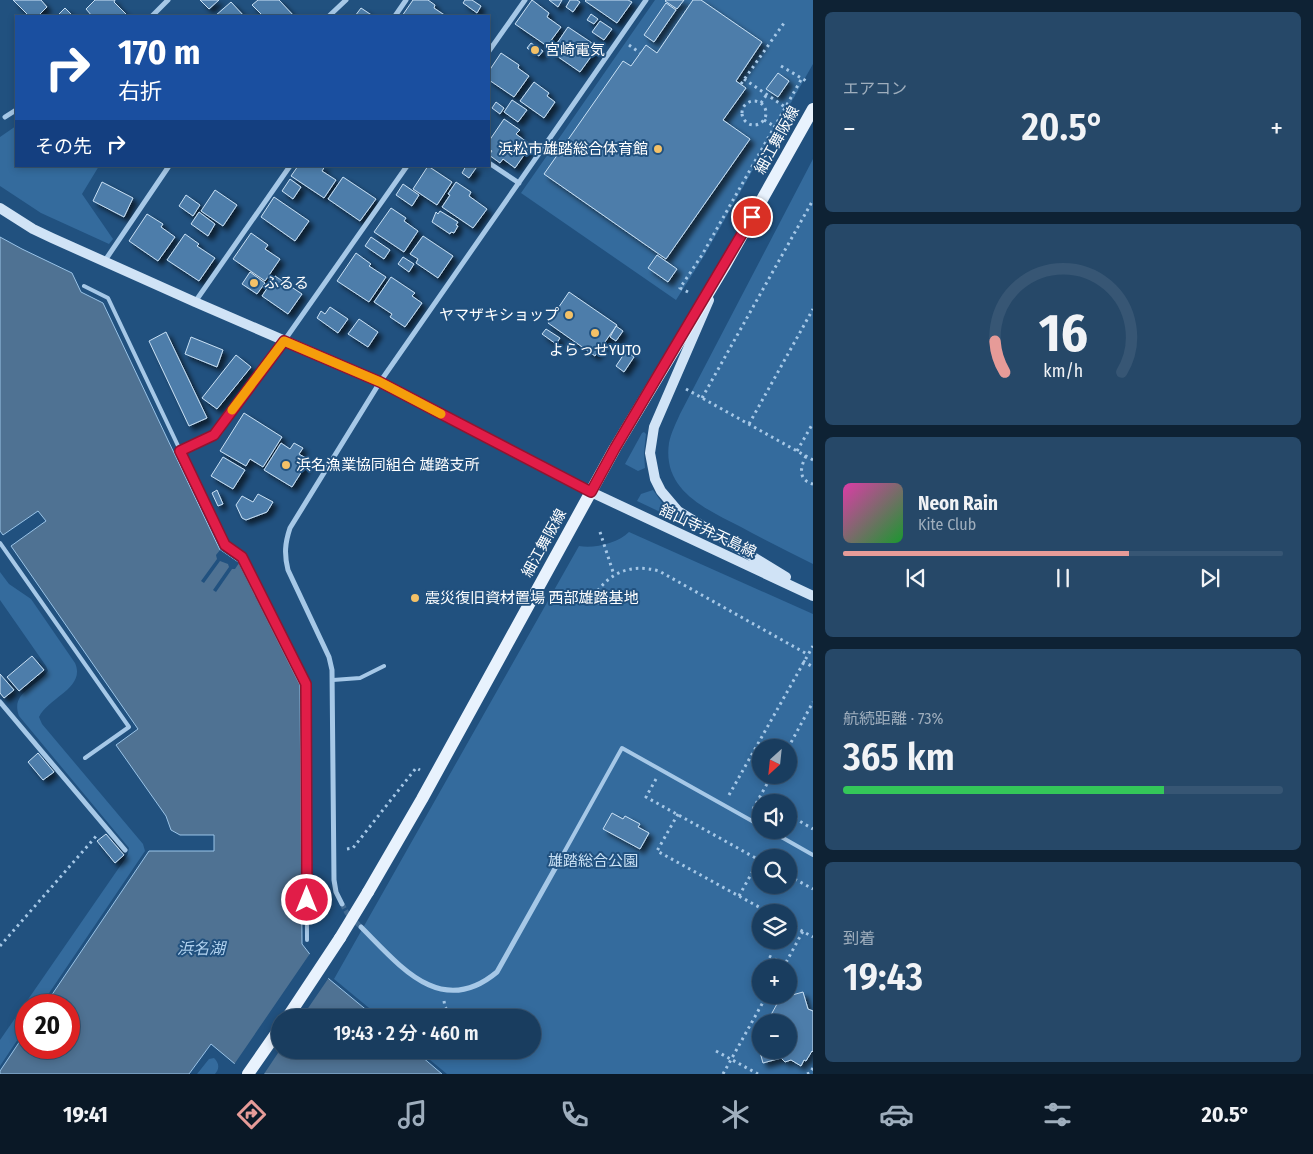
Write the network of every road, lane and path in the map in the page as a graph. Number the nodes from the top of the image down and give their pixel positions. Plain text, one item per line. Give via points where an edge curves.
1 (168, 0) edge
2 (346, 0) edge
3 (406, 0) edge
4 (525, 0) edge
5 (646, 0) edge
6 (153, 15) edge
7 (331, 15) edge
8 (396, 15) edge
9 (784, 23) dead end
10 (490, 50) edge
11 (781, 66) dead end
12 (802, 78) junction
13 (744, 79) junction
14 (808, 82) dead end
15 (741, 84) dead end
16 (767, 94) junction
17 (761, 103) junction
18 (785, 107) junction
19 (813, 109) edge
20 (15, 111) edge
21 (5, 117) dead end
22 (764, 120) junction
23 (774, 126) junction
24 (490, 164) edge
25 (168, 167) edge
26 (289, 167) edge
27 (406, 167) edge
28 (519, 183) junction
29 (813, 200) edge
30 (0, 208) edge
31 (104, 262) junction
32 (724, 267) junction
33 (84, 286) dead end
34 (688, 292) dead end
35 (194, 302) junction
36 (813, 309) edge
37 (284, 341) junction
38 (380, 382) junction
39 (686, 389) dead end
40 (702, 398) junction
41 (813, 422) edge
42 (749, 424) junction
43 (180, 451) junction
44 (797, 451) junction
45 (806, 456) junction
46 (813, 460) edge
47 (813, 484) edge
48 (591, 492) junction
49 (600, 532) dead end
50 (0, 543) edge
51 (614, 575) junction
52 (813, 595) edge
53 (600, 604) dead end
54 (813, 646) edge
55 (807, 654) junction
56 (803, 662) junction
57 (384, 666) dead end
58 (813, 667) edge
59 (332, 680) junction
60 (0, 702) edge
61 (813, 702) edge
62 (793, 739) edge
63 (85, 758) dead end
64 (661, 770) junction
65 (421, 771) dead end
66 (724, 804) junction
67 (752, 811) edge
68 (678, 814) junction
69 (748, 818) junction
70 (752, 820) edge
71 (797, 820) edge
72 (104, 826) junction
73 (813, 829) edge
74 (786, 839) edge
75 (347, 849) dead end
76 (124, 850) dead end
77 (813, 854) edge
78 (752, 856) edge
79 (557, 865) joint
80 (752, 874) edge
81 (797, 880) edge
82 (813, 889) edge
83 (739, 896) junction
84 (342, 904) tunnel mouth
85 (754, 904) edge
86 (361, 927) tunnel mouth
87 (797, 928) edge
88 (802, 931) junction
89 (813, 937) edge
90 (308, 940) dead end
91 (0, 946) edge
92 (769, 956) dead end
93 (773, 959) edge
94 (787, 959) edge
95 (442, 990) junction
96 (762, 1004) edge
97 (293, 1009) edge
98 (446, 1009) edge
99 (271, 1041) edge
100 (716, 1051) dead end
101 (731, 1059) junction
102 (813, 1068) edge
103 (248, 1074) edge
104 (723, 1074) edge
105 (758, 1074) edge
106 (809, 1074) edge

1 - 6 street
2 - 7 street
3 - 8 street
4 - 10 street
5 - 28 street
9 - 13 path
11 - 12 path
12 - 14 path
12 - 18 path
13 - 15 path
13 - 16 path
16 - 17 path
16 - 18 path
17 - 22 path via 765,108
17 - 22 path via 749,102 744,106 743,118 753,125
18 - 23 path
19 - 32 main road, 細江舞阪線
20 - 21 street
22 - 23 path
23 - 34 path via 680,288
24 - 28 street
25 - 31 street
26 - 35 street
27 - 37 street
28 - 38 street
29 - 40 path
30 - 31 main road, 舘山寺弁天島線 via 33,229
31 - 35 main road, 舘山寺弁天島線
32 - 48 main road, 細江舞阪線
32 - 52 main road via 654,427 650,453 652,466 661,491 678,511
33 - 43 lane via 108,298
35 - 37 main road, 舘山寺弁天島線
36 - 42 path
37 - 38 main road, 舘山寺弁天島線
37 - 43 lane via 214,435
38 - 48 main road, 舘山寺弁天島線
38 - 59 street via 290,528 285,543 288,570 329,658
39 - 40 path
40 - 42 path
41 - 44 path
42 - 44 path
43 - 90 lane via 225,545 242,557 306,684
44 - 45 path
45 - 46 path
45 - 47 path via 801,473 807,482
48 - 52 main road, 舘山寺弁天島線
48 - 97 main road, 細江舞阪線, bridge via 422,799 328,958
49 - 51 path
50 - 63 lane via 129,727
51 - 53 path via 604,582 592,599
51 - 55 path via 640,568 659,572
54 - 55 path
55 - 56 path
56 - 58 path
56 - 66 path
57 - 59 lane via 360,678
59 - 84 street via 334,880
60 - 72 street
61 - 62 path
64 - 66 lane
64 - 68 path via 646,797
64 - 79 lane via 622,748
65 - 75 path via 416,768 352,848
66 - 69 lane
67 - 69 path
68 - 78 path
68 - 83 path via 657,851
69 - 70 lane
71 - 73 path
72 - 76 street
72 - 91 path
74 - 77 lane
79 - 95 street via 497,972 474,987
80 - 83 path
81 - 82 path
83 - 85 path
86 - 95 street via 418,980
87 - 88 path
88 - 89 path
88 - 94 path
92 - 93 path
95 - 98 path
96 - 101 path
99 - 103 main road
100 - 101 path
101 - 104 path
101 - 105 path
102 - 106 path

